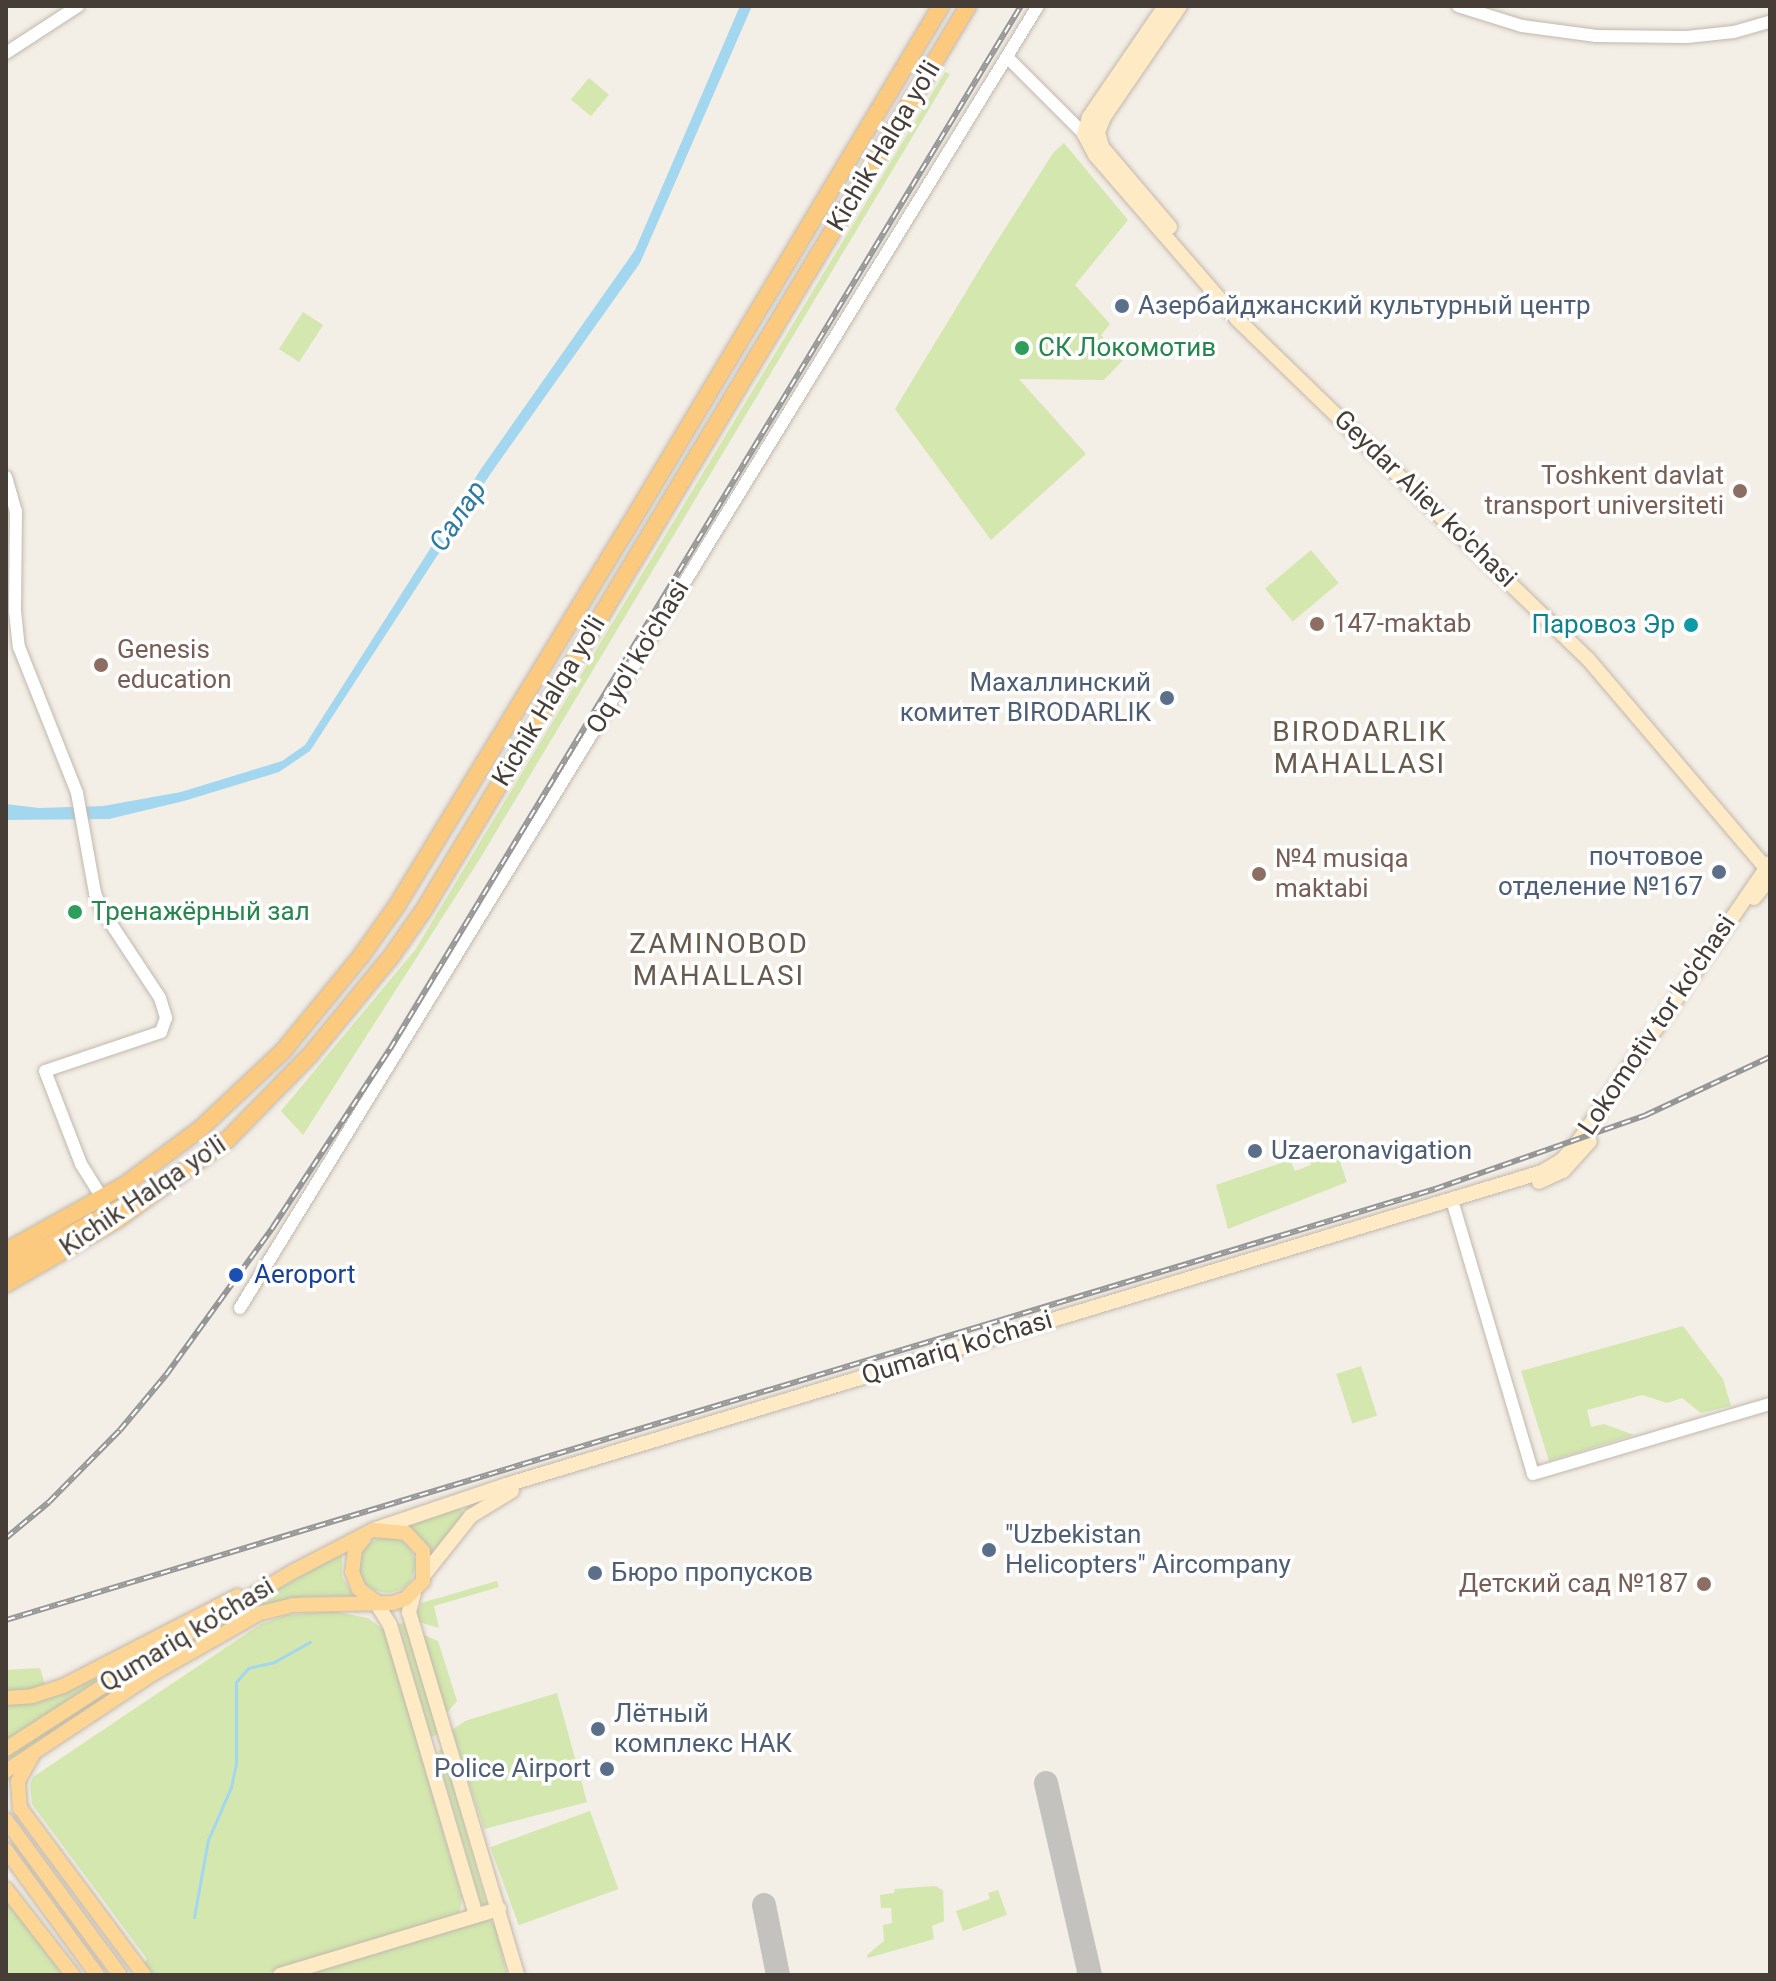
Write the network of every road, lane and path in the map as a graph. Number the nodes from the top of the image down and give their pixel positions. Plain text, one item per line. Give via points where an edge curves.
1 (78, 6) edge
2 (941, 6) edge
3 (968, 6) edge
4 (1038, 6) edge
5 (1165, 6) edge
6 (1180, 6) edge
7 (1458, 6) edge
8 (1770, 22) edge
9 (1153, 34) junction
10 (6, 53) edge
11 (1007, 57) junction
12 (1084, 134) junction
13 (1102, 147) junction
14 (6, 477) edge
15 (1591, 655) junction
16 (1769, 869) edge
17 (1547, 1175) joint
18 (1453, 1204) junction
19 (110, 1210) junction
20 (6, 1251) edge
21 (6, 1268) edge
22 (6, 1284) edge
23 (240, 1308) dead end
24 (1770, 1404) edge
25 (373, 1530) junction
26 (292, 1572) junction
27 (424, 1575) junction
28 (414, 1593) junction
29 (375, 1601) junction
30 (6, 1698) edge
31 (447, 1739) junction
32 (426, 1746) junction
33 (6, 1749) edge
34 (35, 1751) junction
35 (6, 1771) edge
36 (6, 1813) edge
37 (25, 1816) junction
38 (6, 1820) edge
39 (6, 1850) edge
40 (6, 1889) edge
41 (499, 1909) junction
42 (476, 1916) junction
43 (73, 1975) edge
44 (97, 1975) edge
45 (120, 1975) edge
46 (144, 1975) edge
47 (280, 1975) edge
48 (517, 1975) edge

1 - 10 street
2 - 19 highway, Kichik Halqa yo'li via 379,932 309,1021 254,1079
3 - 19 highway, Kichik Halqa yo'li via 409,932 350,1009 265,1104 155,1193
4 - 11 street, Oq yo'l ko'chasi
5 - 9 main road
6 - 9 main road
7 - 8 street via 1522,26 1596,36 1695,36
9 - 12 main road via 1093,109
9 - 13 main road via 1104,117 1098,132
11 - 12 street, Geydar Aliev ko'chasi
11 - 23 street, Oq yo'l ko'chasi
12 - 13 main road, Geydar Aliev ko'chasi
12 - 15 main road, Geydar Aliev ko'chasi via 1102,164 1238,320
13 - 15 main road, Geydar Aliev ko'chasi via 1238,308
14 - 19 street via 16,511 19,647 79,799 87,863 102,910 160,998 166,1018 161,1032 45,1071 81,1164
15 - 16 main road, Geydar Aliev ko'chasi
16 - 17 main road, Lokomotiv tor ko'chasi via 1595,1133 1570,1165
17 - 18 main road, Qumariq ko'chasi
18 - 24 street via 1533,1474
18 - 25 main road, Qumariq ko'chasi via 506,1485
18 - 27 main road, Qumariq ko'chasi via 509,1492 471,1516
19 - 20 highway, Kichik Halqa yo'li
19 - 21 highway
19 - 22 highway, Kichik Halqa yo'li
25 - 26 main road, Qumariq ko'chasi
25 - 27 main road via 399,1531 416,1541 424,1555
25 - 29 main road via 358,1545 351,1563 356,1584
26 - 30 main road via 214,1606 63,1686
26 - 33 main road, Qumariq ko'chasi
27 - 28 main road, Qumariq ko'chasi
28 - 29 main road, Qumariq ko'chasi via 399,1602
28 - 31 main road via 409,1612
29 - 32 main road via 390,1625
29 - 34 main road, Qumariq ko'chasi via 293,1605 258,1614 154,1673
31 - 32 main road
31 - 41 main road
32 - 42 main road
34 - 35 main road, Qumariq ko'chasi
34 - 37 main road via 18,1781
36 - 37 main road
37 - 46 main road
38 - 45 main road
39 - 44 main road
40 - 43 main road
41 - 42 main road
41 - 48 main road
42 - 47 main road

